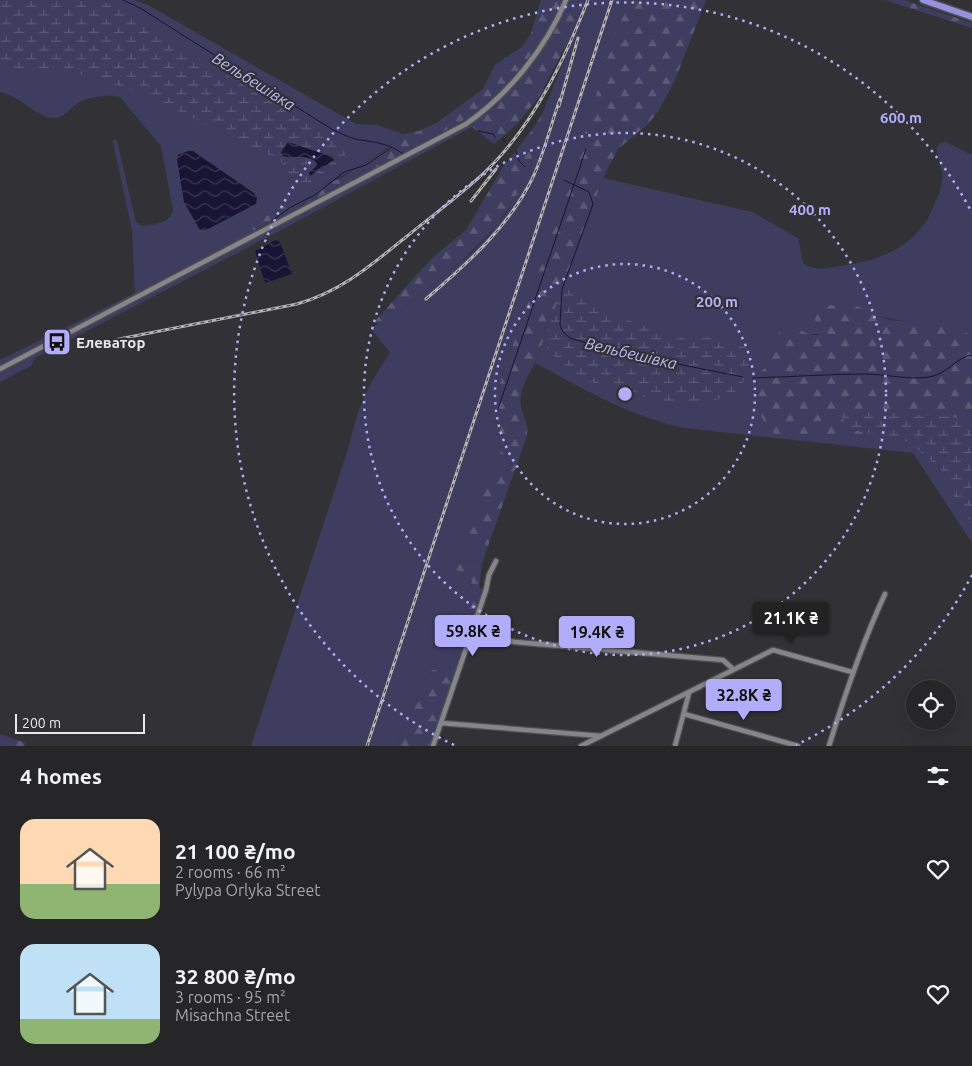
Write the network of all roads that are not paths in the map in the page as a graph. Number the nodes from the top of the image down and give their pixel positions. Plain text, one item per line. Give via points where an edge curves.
1 (566, 0) edge
2 (923, 0) edge
3 (972, 17) edge
4 (0, 369) edge
5 (496, 561) dead end
6 (886, 594) dead end
7 (470, 635) junction
8 (733, 669) junction
9 (852, 672) junction
10 (689, 693) junction
11 (684, 714) junction
12 (441, 723) junction
13 (601, 736) junction
14 (433, 746) edge
15 (581, 746) edge
16 (675, 746) edge
17 (798, 746) edge
18 (828, 746) edge

1 - 4 street via 531,61 466,124
2 - 3 highway
5 - 7 street
6 - 9 street
7 - 8 street via 515,642 723,660
7 - 12 street
8 - 9 street via 775,650
8 - 10 street
9 - 18 street
10 - 11 street
10 - 13 street
11 - 16 street
11 - 17 street
12 - 13 street
12 - 14 street
13 - 15 street

